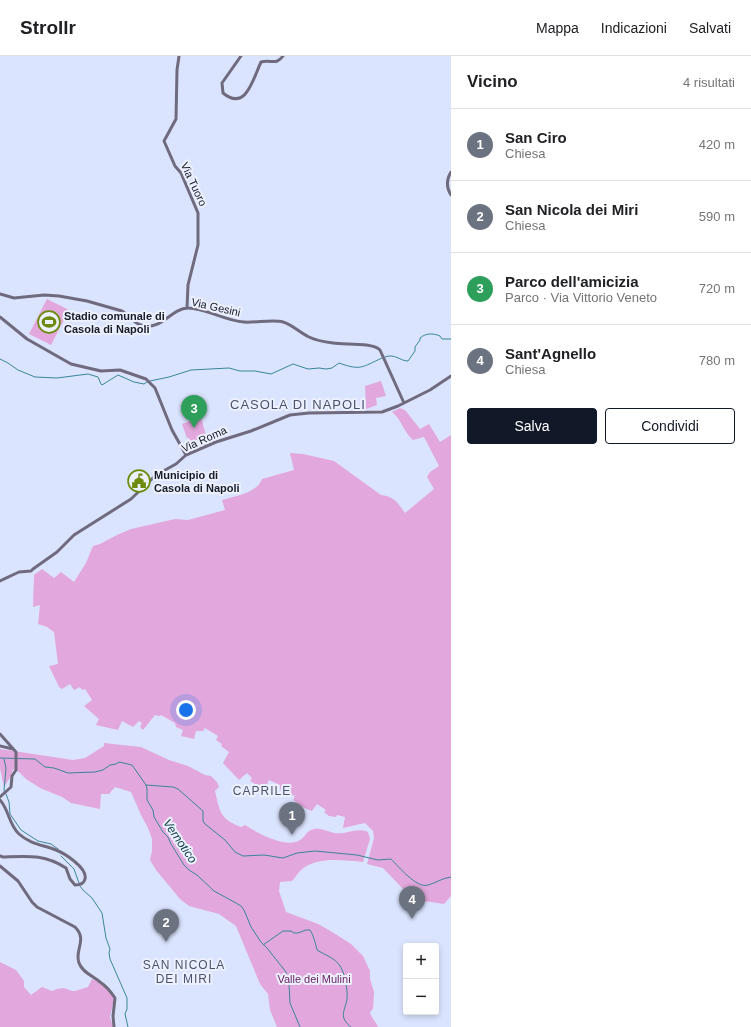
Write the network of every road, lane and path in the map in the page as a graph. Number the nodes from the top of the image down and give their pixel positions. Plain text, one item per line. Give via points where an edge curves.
1 (179, 56) edge
2 (241, 56) edge
3 (283, 56) edge
4 (451, 172) edge
5 (451, 195) edge
6 (0, 293) edge
7 (187, 308) junction
8 (0, 317) edge
9 (451, 376) edge
10 (404, 403) junction
11 (186, 455) junction
12 (0, 581) edge
13 (0, 734) edge
14 (6, 741) junction
15 (2, 747) edge
16 (13, 749) junction
17 (1, 796) edge
18 (0, 800) edge
19 (0, 856) edge
20 (0, 866) edge
21 (114, 1027) edge

1 - 7 street, Via Tuoro via 176,119 164,141 198,213 198,246 188,285
2 - 3 street via 222,83 223,93 229,98 244,96 261,62 280,61
4 - 5 street via 447,186
6 - 7 street, Via Gesini via 19,298 44,295 87,301 122,311 144,326 157,325
7 - 10 street, Via Gesini via 241,322 282,322 317,340 377,348
8 - 11 street via 28,339 71,364 101,371 120,370 146,379 155,388 172,430
9 - 10 street, Via Roma
10 - 11 street, Via Roma via 379,413 290,415
11 - 12 street, Via Roma via 156,475 131,499 74,534 57,552 31,571 19,572
13 - 14 street
14 - 15 street via 6,745
14 - 16 street
15 - 16 street
16 - 17 street via 16,752 16,768 10,789
18 - 19 street via 21,836 33,843 57,850 79,865 85,878 79,885 73,883 66,868 48,858
20 - 21 street via 18,881 37,907 76,927 80,932 82,937 78,961 81,967 105,986 115,998 112,1016

